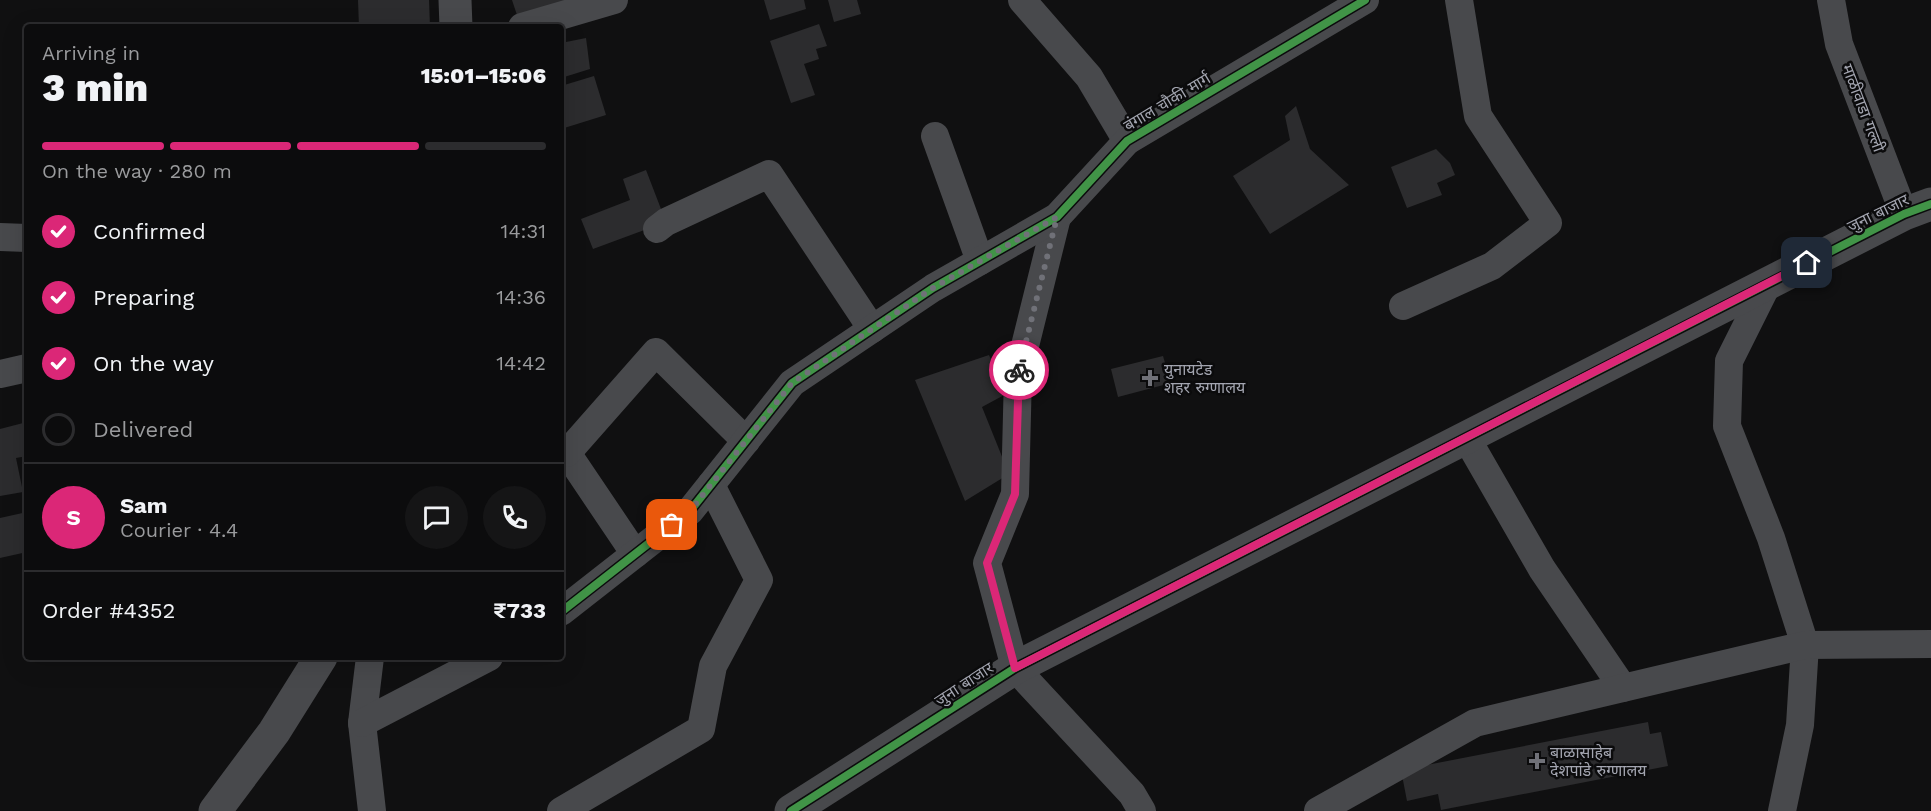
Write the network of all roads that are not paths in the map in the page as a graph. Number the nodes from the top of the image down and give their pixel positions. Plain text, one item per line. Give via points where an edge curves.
1 (455, 0) edge
2 (614, 0) edge
3 (1022, 0) edge
4 (1365, 0) edge
5 (1460, 0) edge
6 (1831, 0) edge
7 (456, 24) edge
8 (532, 24) edge
9 (935, 136) dead end
10 (1127, 141) junction
11 (1917, 209) edge
12 (1057, 217) junction
13 (657, 229) dead end
14 (0, 237) edge
15 (24, 237) edge
16 (980, 261) junction
17 (1768, 283) junction
18 (1403, 306) dead end
19 (872, 329) junction
20 (24, 369) edge
21 (0, 374) edge
22 (1466, 438) junction
23 (746, 441) junction
24 (564, 452) edge
25 (711, 485) junction
26 (635, 554) junction
27 (564, 610) edge
28 (1931, 644) edge
29 (1805, 645) junction
30 (319, 660) edge
31 (370, 660) edge
32 (483, 660) edge
33 (1015, 668) junction
34 (1623, 688) junction
35 (363, 723) junction
36 (215, 811) edge
37 (372, 811) edge
38 (561, 811) edge
39 (791, 811) edge
40 (1142, 811) edge
41 (1318, 811) edge
42 (1782, 811) edge

1 - 7 street
2 - 8 street
3 - 10 street via 1089,77
4 - 10 street, बंगाल चौकी मार्ग
5 - 18 street via 1478,116 1548,223 1492,266
6 - 11 street, माळीवाडा गल्ली via 1839,44
9 - 16 street
10 - 12 street, बंगाल चौकी मार्ग
11 - 17 street, जुना बाजार
12 - 16 street, बंगाल चौकी मार्ग
12 - 33 street via 1018,374 1015,494 987,563
13 - 19 street via 769,174
14 - 15 street
16 - 19 street, बंगाल चौकी मार्ग
17 - 22 street, जुना बाजार
17 - 29 street via 1729,361 1727,426 1771,538
19 - 23 street, बंगाल चौकी मार्ग via 792,383
20 - 21 street
22 - 33 street, जुना बाजार
22 - 34 street via 1542,569
23 - 24 street via 656,351
23 - 25 street, बंगाल चौकी मार्ग
24 - 26 street
25 - 26 street, बंगाल चौकी मार्ग via 690,511
25 - 38 street via 759,580 713,666 701,729
26 - 27 street, बंगाल चौकी मार्ग
28 - 29 street
29 - 34 street
29 - 42 street via 1800,725
30 - 36 street via 274,732
31 - 35 street
32 - 35 street
33 - 39 street, जुना बाजार
33 - 40 street via 1132,794
34 - 41 street via 1475,723
35 - 37 street

